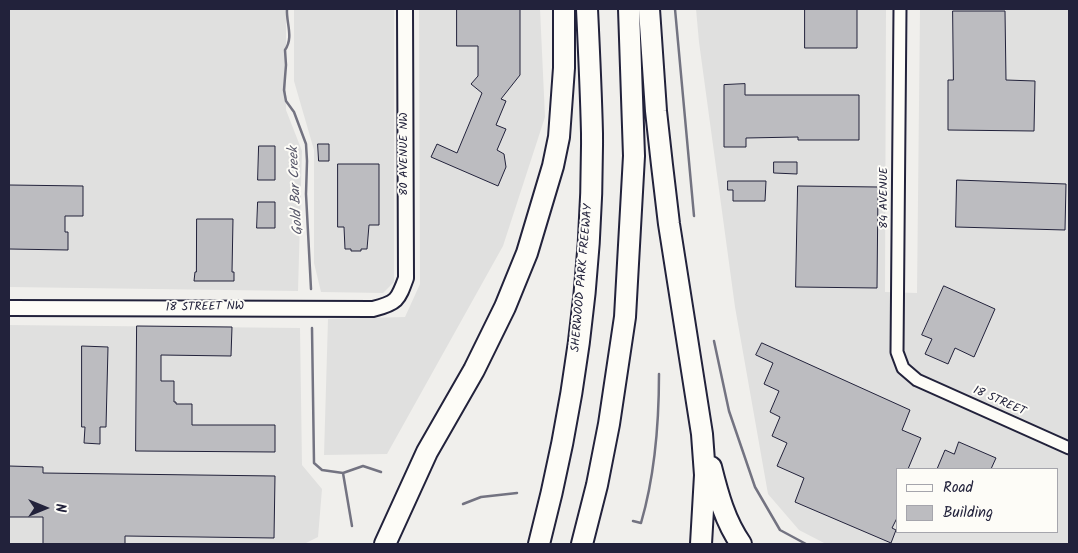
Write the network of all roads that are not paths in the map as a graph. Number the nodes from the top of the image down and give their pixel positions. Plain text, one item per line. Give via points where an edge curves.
1 (405, 9) edge
2 (564, 9) edge
3 (587, 9) edge
4 (629, 9) edge
5 (649, 9) edge
6 (900, 9) edge
7 (398, 298) joint
8 (9, 308) edge
9 (917, 380) joint
10 (702, 434) junction
11 (1069, 448) edge
12 (402, 510) junction
13 (385, 544) edge
14 (393, 544) edge
15 (539, 544) edge
16 (582, 544) edge
17 (701, 544) edge
18 (741, 544) edge

1 - 7 street, 80 AVENUE NW via 406,278
2 - 12 highway via 564,68 558,137 553,166 527,253 501,315 427,452
3 - 15 highway, SHERWOOD PARK FREEWAY via 592,134 587,266 572,388
4 - 16 highway via 634,156 625,317 610,424
5 - 10 highway via 669,224
6 - 9 street, 84 AVENUE via 897,352 903,368
7 - 8 street, 18 STREET NW via 373,309
9 - 11 street, 18 STREET
10 - 17 highway via 705,475
10 - 18 highway via 724,512
12 - 13 highway
12 - 14 highway

